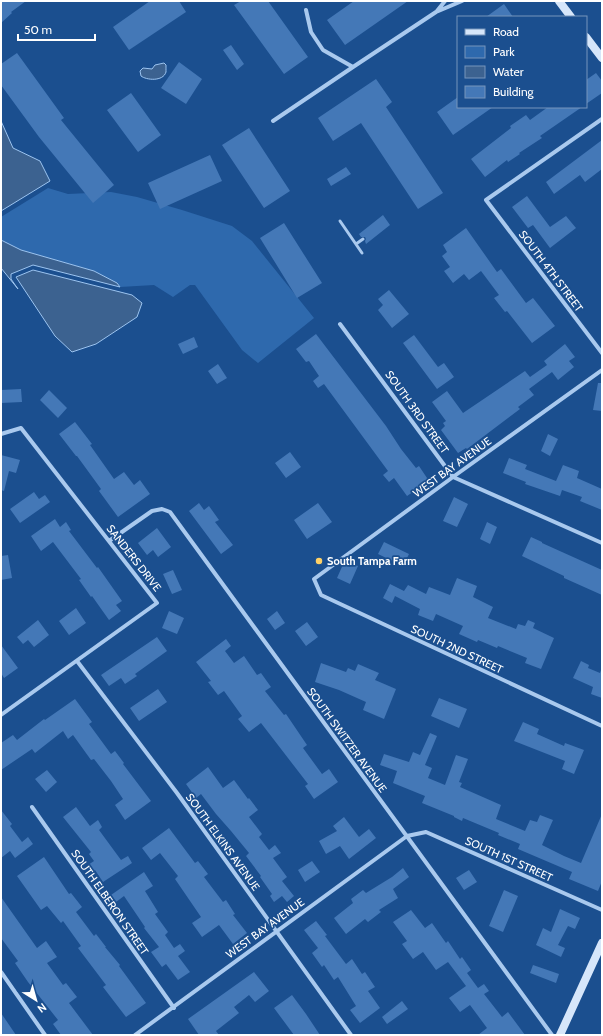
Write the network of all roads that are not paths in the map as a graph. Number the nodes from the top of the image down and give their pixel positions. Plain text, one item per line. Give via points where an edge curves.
1 (445, 1) edge
2 (462, 1) edge
3 (560, 1) edge
4 (306, 10) dead end
5 (436, 12) junction
6 (570, 16) edge
7 (587, 38) edge
8 (602, 58) edge
9 (353, 67) junction
10 (602, 119) edge
11 (273, 121) dead end
12 (340, 221) dead end
13 (363, 239) dead end
14 (356, 244) junction
15 (362, 253) dead end
16 (340, 324) dead end
17 (602, 353) edge
18 (602, 370) edge
19 (1, 434) edge
20 (453, 477) junction
21 (109, 541) junction
22 (602, 543) edge
23 (314, 579) joint
24 (77, 661) junction
25 (1, 715) edge
26 (602, 726) edge
27 (32, 807) dead end
28 (407, 836) junction
29 (602, 910) edge
30 (276, 932) junction
31 (602, 943) edge
32 (1, 972) edge
33 (174, 1008) junction
34 (45, 1035) edge
35 (135, 1035) edge
36 (351, 1035) edge
37 (552, 1035) edge
38 (560, 1035) edge

1 - 5 street
2 - 5 street
3 - 6 street
4 - 9 street via 311,32 323,50
5 - 9 street
7 - 8 street
9 - 11 street
10 - 17 street, SOUTH 4TH STREET via 486,200
12 - 14 lane
13 - 14 lane
14 - 15 lane
16 - 20 street, SOUTH 3RD STREET
18 - 20 street, WEST BAY AVENUE
19 - 21 street, SANDERS DRIVE via 21,428
20 - 22 street, SOUTH 3RD STREET
20 - 23 street, WEST BAY AVENUE
21 - 24 street, SANDERS DRIVE via 157,603
21 - 28 street, SOUTH SWITZER AVENUE via 152,511 162,509 170,512
23 - 26 street, SOUTH 2ND STREET via 321,595
24 - 25 street, SANDERS DRIVE
24 - 30 street, SOUTH ELKINS AVENUE via 177,793
27 - 33 street, SOUTH ELBERON STREET
28 - 29 street, SOUTH 1ST STREET via 426,832
28 - 30 street, WEST BAY AVENUE
28 - 37 street, SOUTH SWITZER AVENUE
30 - 33 street, WEST BAY AVENUE
30 - 36 street, SOUTH ELKINS AVENUE
31 - 38 street
32 - 34 street
33 - 35 street, WEST BAY AVENUE

